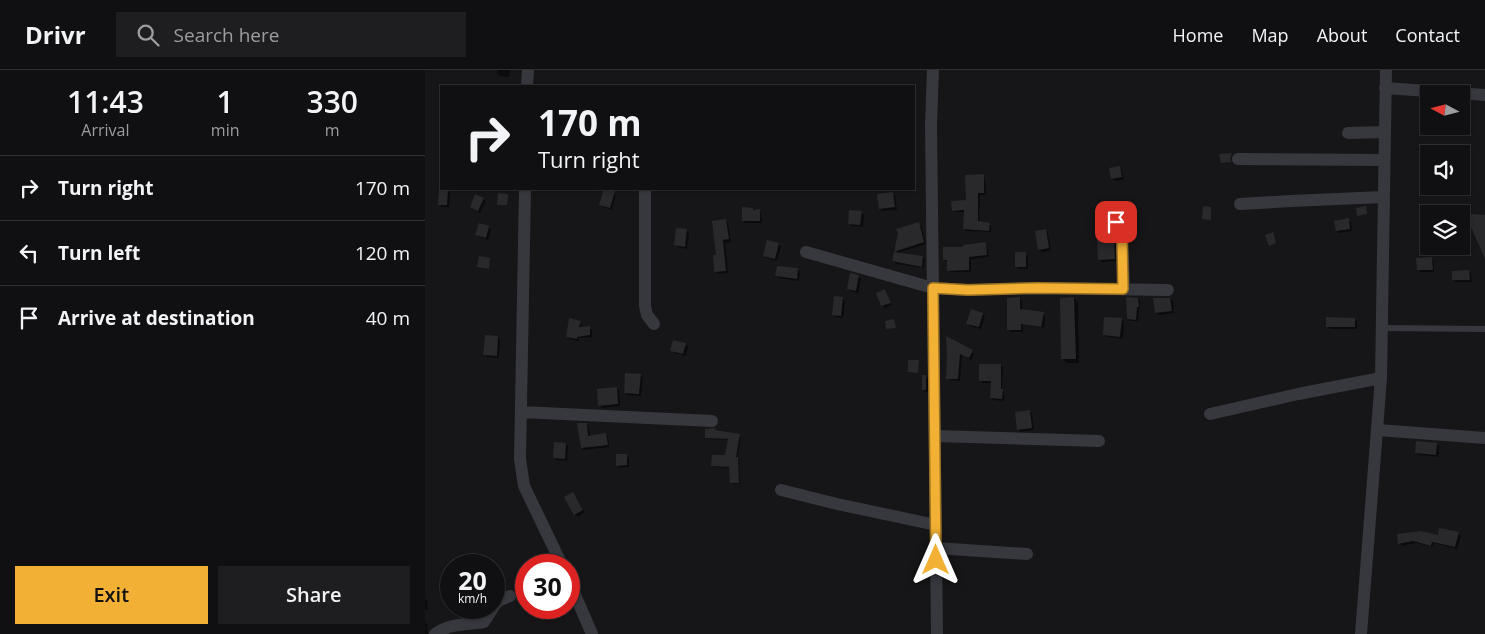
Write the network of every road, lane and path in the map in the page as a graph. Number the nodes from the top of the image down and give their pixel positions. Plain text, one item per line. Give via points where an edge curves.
1 (528, 70) edge
2 (933, 70) edge
3 (1386, 70) edge
4 (527, 85) edge
5 (1385, 88) junction
6 (1485, 95) edge
7 (1384, 132) junction
8 (1348, 133) dead end
9 (1238, 159) dead end
10 (1384, 160) junction
11 (525, 190) edge
12 (645, 190) edge
13 (1383, 196) junction
14 (1240, 204) dead end
15 (1109, 217) dead end
16 (807, 252) dead end
17 (933, 288) junction
18 (1123, 289) junction
19 (1168, 290) dead end
20 (654, 324) dead end
21 (1382, 328) junction
22 (1485, 329) edge
23 (1381, 378) junction
24 (521, 412) junction
25 (1210, 414) dead end
26 (712, 421) dead end
27 (1378, 430) junction
28 (936, 436) junction
29 (1485, 438) edge
30 (1099, 441) dead end
31 (781, 490) dead end
32 (936, 525) junction
33 (936, 548) junction
34 (557, 554) edge
35 (1027, 554) dead end
36 (510, 596) dead end
37 (505, 598) edge
38 (580, 606) edge
39 (486, 619) edge
40 (435, 634) edge
41 (592, 634) edge
42 (937, 634) edge
43 (1361, 634) edge

1 - 4 street
2 - 17 street
3 - 5 street
5 - 6 street
5 - 7 street
7 - 8 street
7 - 10 street
9 - 10 street
10 - 13 street
11 - 24 street
12 - 20 street via 645,306
13 - 14 street
13 - 21 street
15 - 18 street via 1116,222 1122,237
16 - 17 street
17 - 18 street
17 - 28 street
18 - 19 street
21 - 22 lane
21 - 23 street
23 - 25 street
23 - 27 street
24 - 26 street
24 - 34 street via 520,459 524,486
27 - 29 street
27 - 43 street
28 - 30 street
28 - 32 street
31 - 32 street
32 - 33 street
33 - 35 street
33 - 42 street
36 - 37 street
38 - 41 street
39 - 40 street via 484,622 443,628

